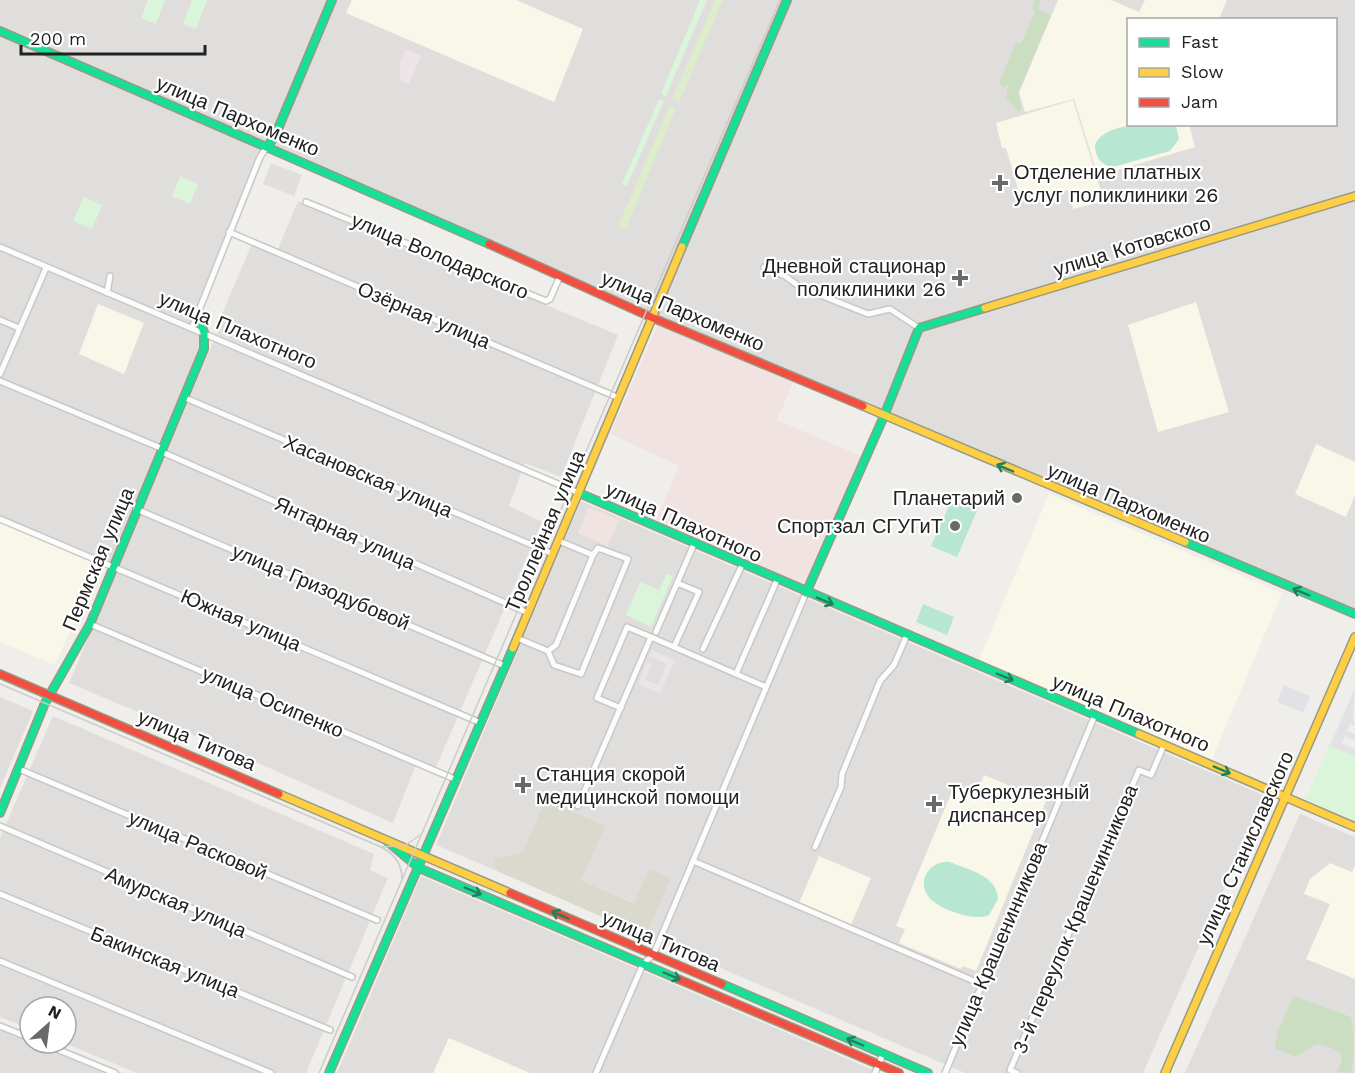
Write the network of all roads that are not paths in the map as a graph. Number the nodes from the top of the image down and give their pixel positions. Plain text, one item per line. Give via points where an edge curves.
1 (332, 0) edge
2 (787, 0) edge
3 (0, 32) edge
4 (267, 147) junction
5 (1355, 196) edge
6 (306, 202) dead end
7 (229, 232) junction
8 (0, 247) edge
9 (764, 267) dead end
10 (46, 268) junction
11 (110, 276) dead end
12 (560, 276) junction
13 (107, 293) junction
14 (195, 314) junction
15 (654, 318) junction
16 (0, 320) edge
17 (20, 328) junction
18 (192, 328) junction
19 (919, 328) junction
20 (204, 332) junction
21 (0, 374) edge
22 (0, 381) edge
23 (183, 397) junction
24 (619, 398) junction
25 (884, 416) junction
26 (162, 451) junction
27 (579, 494) junction
28 (136, 509) junction
29 (0, 519) edge
30 (559, 541) junction
31 (694, 544) junction
32 (553, 554) junction
33 (592, 555) junction
34 (742, 565) junction
35 (113, 566) junction
36 (777, 580) junction
37 (677, 583) junction
38 (806, 593) junction
39 (528, 614) junction
40 (1355, 614) edge
41 (90, 624) junction
42 (653, 635) junction
43 (907, 636) junction
44 (1355, 637) edge
45 (517, 638) junction
46 (674, 647) junction
47 (703, 650) dead end
48 (548, 651) junction
49 (505, 666) junction
50 (0, 674) edge
51 (736, 674) junction
52 (766, 687) junction
53 (50, 696) junction
54 (621, 708) junction
55 (1095, 715) junction
56 (481, 723) junction
57 (1164, 745) junction
58 (19, 769) junction
59 (457, 780) junction
60 (1285, 797) junction
61 (578, 806) dead end
62 (0, 813) edge
63 (0, 826) edge
64 (1355, 827) edge
65 (382, 836) junction
66 (815, 847) dead end
67 (424, 858) junction
68 (693, 861) junction
69 (419, 868) junction
70 (0, 894) edge
71 (377, 920) dead end
72 (653, 955) junction
73 (0, 960) edge
74 (644, 964) junction
75 (352, 977) dead end
76 (981, 984) junction
77 (0, 1026) edge
78 (330, 1030) dead end
79 (18, 1033) edge
80 (883, 1054) junction
81 (71, 1055) edge
82 (879, 1064) junction
83 (115, 1073) edge
84 (271, 1073) edge
85 (329, 1073) edge
86 (596, 1073) edge
87 (875, 1073) edge
88 (899, 1073) edge
89 (928, 1073) edge
90 (945, 1073) edge
91 (1017, 1073) edge
92 (1165, 1073) edge

1 - 4 street
2 - 15 street, Троллейная улица
3 - 4 street, улица Пархоменко
4 - 7 street
4 - 12 street, улица Пархоменко
5 - 19 street, улица Котовского
6 - 12 street, улица Володарского via 546,301
7 - 14 street
7 - 24 street, Озёрная улица
8 - 10 street, улица Плахотного
9 - 19 street via 800,287 868,314 890,309
10 - 13 street, улица Плахотного
10 - 17 street
11 - 13 street
12 - 15 street, улица Пархоменко
13 - 18 street, улица Плахотного
14 - 18 street
14 - 20 street
15 - 24 street, Троллейная улица
15 - 25 street, улица Пархоменко
16 - 17 street
17 - 21 street
18 - 20 street, улица Плахотного
19 - 25 street
20 - 23 street, Пермская улица via 204,349
20 - 27 street, улица Плахотного
22 - 26 street, Янтарная улица
23 - 26 street, Пермская улица
23 - 32 street, Хасановская улица
24 - 27 street, Троллейная улица
25 - 38 street
40 -> 25 street, улица Пархоменко
26 - 28 street, Пермская улица
26 - 39 street, Янтарная улица
27 - 30 street, Троллейная улица
27 - 31 street, улица Плахотного
28 - 35 street, Пермская улица
28 - 49 street, улица Гризодубовой
29 - 35 street, Южная улица
30 - 32 street, Троллейная улица
30 - 33 street
31 - 34 street, улица Плахотного
31 - 37 street
32 - 39 street, Троллейная улица
33 - 48 street via 556,645
33 - 48 street via 598,548 628,559 580,674 554,665
34 - 36 street, улица Плахотного
34 - 47 street
35 - 41 street, Пермская улица
35 - 56 street, Южная улица
36 - 38 street, улица Плахотного
36 - 51 street
37 - 42 street
37 - 46 street via 699,592
38 -> 43 street, улица Плахотного
38 - 52 street
39 - 45 street, Троллейная улица
41 - 53 street, Пермская улица
41 - 59 street, улица Осипенко
42 - 46 street
42 - 54 street
42 - 54 street via 627,627 597,698
43 -> 55 street, улица Плахотного
43 - 66 street via 894,665 880,681
44 - 60 street, улица Станиславского
45 - 48 street
45 - 49 street, Троллейная улица
46 - 51 street
49 - 56 street, Троллейная улица
50 - 53 street, улица Титова
51 - 52 street
52 - 68 street
53 - 58 street, Пермская улица
53 - 65 street, улица Титова
54 - 61 street
55 - 57 street, улица Плахотного
55 - 76 street, улица Крашенинникова
56 - 59 street, Троллейная улица
57 -> 60 street, улица Плахотного
57 - 91 street, 3-й переулок Крашенинникова via 1151,775 1139,770 1010,1070
58 - 62 street, Пермская улица
58 - 71 street, улица Расковой
59 - 67 street, Троллейная улица
60 - 64 street, улица Плахотного
60 - 92 street, улица Станиславского
63 - 75 street, Амурская улица
65 - 67 street, улица Титова
65 - 69 street, улица Титова
67 - 69 street, Троллейная улица
72 -> 67 street, улица Титова
68 - 72 street
68 - 76 street
69 -> 74 street, улица Титова
69 - 85 street, Троллейная улица
70 - 78 street, Бакинская улица
72 - 74 street
80 -> 72 street, улица Титова
73 - 84 street
74 -> 82 street, улица Титова
74 - 86 street
76 - 90 street, улица Крашенинникова
77 - 79 street
80 - 82 street
80 - 89 street, улица Титова
81 - 83 street
82 - 87 street
82 - 88 street, улица Титова

